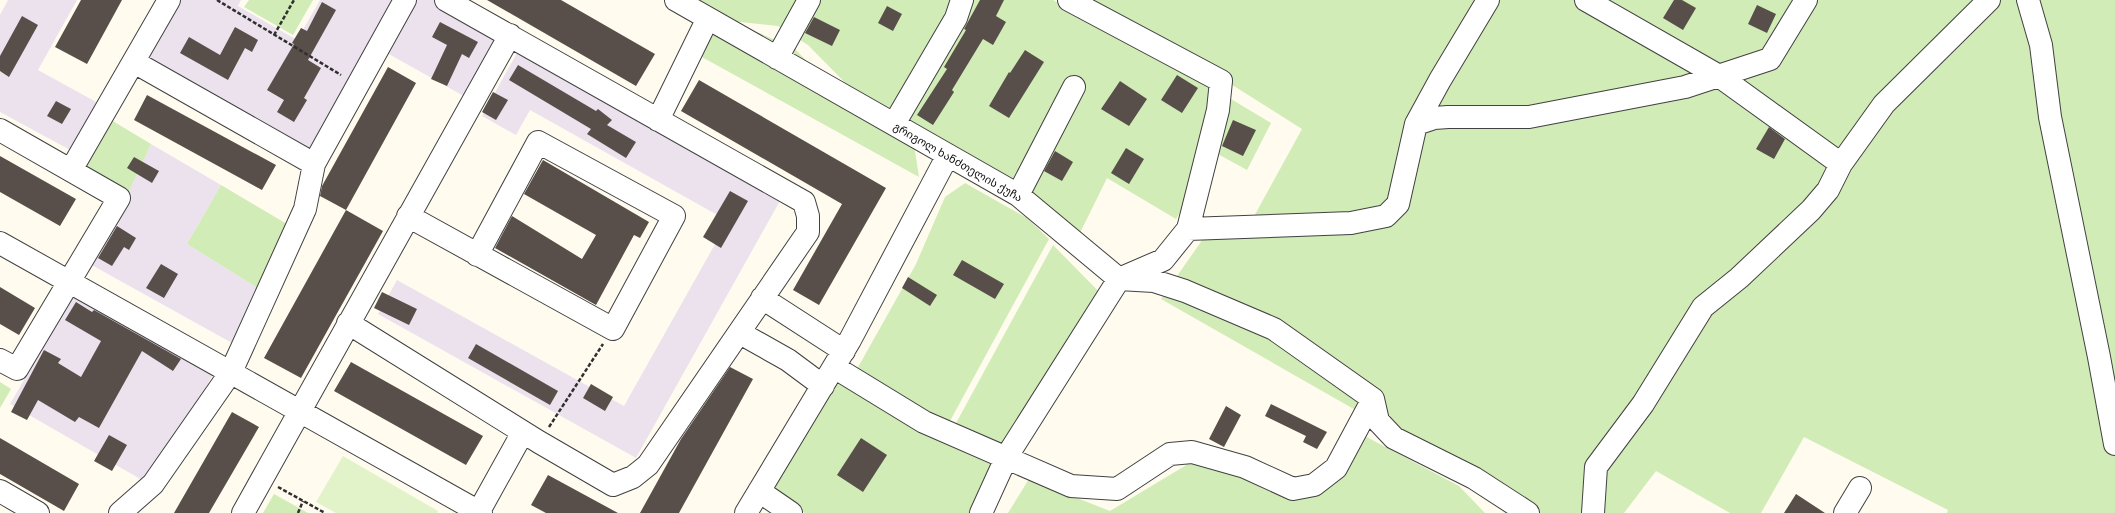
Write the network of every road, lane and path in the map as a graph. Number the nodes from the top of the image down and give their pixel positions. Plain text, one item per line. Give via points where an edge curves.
1 (169, 0) edge
2 (217, 0) edge
3 (294, 0) edge
4 (405, 0) edge
5 (446, 0) edge
6 (676, 0) edge
7 (809, 0) edge
8 (962, 0) edge
9 (1069, 0) edge
10 (1488, 0) edge
11 (1586, 0) edge
12 (1806, 0) edge
13 (1989, 0) edge
14 (2028, 0) edge
15 (708, 20) junction
16 (274, 35) junction
17 (510, 35) junction
18 (777, 58) junction
19 (134, 62) junction
20 (1719, 76) junction
21 (359, 85) junction
22 (1074, 87) dead end
23 (658, 120) junction
24 (894, 124) junction
25 (1416, 124) junction
26 (0, 130) edge
27 (948, 155) junction
28 (314, 164) junction
29 (1841, 164) junction
30 (71, 170) junction
31 (1018, 195) junction
32 (408, 216) junction
33 (1188, 229) junction
34 (0, 243) edge
35 (476, 255) junction
36 (1119, 279) junction
37 (70, 282) junction
38 (762, 298) junction
39 (348, 323) junction
40 (613, 329) junction
41 (740, 333) junction
42 (839, 359) junction
43 (0, 360) edge
44 (231, 372) junction
45 (823, 386) junction
46 (1373, 399) junction
47 (299, 411) junction
48 (531, 437) junction
49 (2115, 444) edge
50 (1007, 456) junction
51 (263, 478) junction
52 (1860, 488) dead end
53 (0, 490) edge
54 (759, 491) junction
55 (303, 501) junction
56 (38, 513) edge
57 (120, 513) edge
58 (243, 513) edge
59 (298, 513) edge
60 (325, 513) edge
61 (479, 513) edge
62 (746, 513) edge
63 (791, 513) edge
64 (980, 513) edge
65 (1528, 513) edge
66 (1593, 513) edge
67 (1845, 513) edge

1 - 19 street
2 - 16 path
3 - 16 path
4 - 21 street
5 - 17 street
6 - 15 street, გრიგოლ ხანძთელის ქუჩა
7 - 18 street
8 - 24 street via 956,18
9 - 33 street via 1221,81 1218,110
10 - 25 street
11 - 20 street
12 - 20 street via 1770,59
13 - 29 street via 1884,104
14 - 49 street via 2041,45 2050,117
15 - 18 street, გრიგოლ ხანძთელის ქუჩა
15 - 23 street
16 - 21 path
17 - 23 street
17 - 32 street
18 - 24 street, გრიგოლ ხანძთელის ქუჩა
19 - 28 street
19 - 30 street
20 - 25 street via 1685,87 1529,117 1448,117 1434,118
20 - 29 street
21 - 28 street
22 - 31 street
23 - 38 street via 804,202 808,216 808,232
24 - 27 street, გრიგოლ ხანძთელის ქუჩა
25 - 33 street via 1398,204 1386,216 1351,223
26 - 30 street
27 - 31 street, გრიგოლ ხანძთელის ქუჩა
27 - 42 street
28 - 44 street via 306,209
29 - 66 street via 1828,190 1811,210 1739,278 1703,306 1643,404 1596,467
30 - 37 street via 119,198
31 - 36 street, გრიგოლ ხანძთელის ქუჩა
32 - 35 street
32 - 39 street
33 - 36 street via 1163,260
34 - 37 street
35 - 40 street
35 - 40 street via 538,142 674,216
36 - 46 street via 1154,281 1185,290 1274,329
36 - 50 street
37 - 43 street via 17,369
37 - 44 street
38 - 41 street
38 - 42 street
39 - 47 street
39 - 48 street
40 - 48 path
41 - 45 street via 788,360
41 - 48 street via 648,465 633,477 613,485
42 - 45 street
42 - 50 street via 924,422
44 - 47 street
44 - 57 street via 153,484
45 - 54 street
46 - 50 street via 1336,468 1314,485 1294,489 1245,467 1192,452 1170,454 1117,489 1071,486
46 - 65 street via 1378,421 1394,438 1474,478
47 - 51 street
47 - 61 street
48 - 61 street
50 - 64 street
51 - 55 path
51 - 58 street
52 - 67 street
53 - 56 street
54 - 62 street
54 - 63 street
55 - 59 path
55 - 60 path

